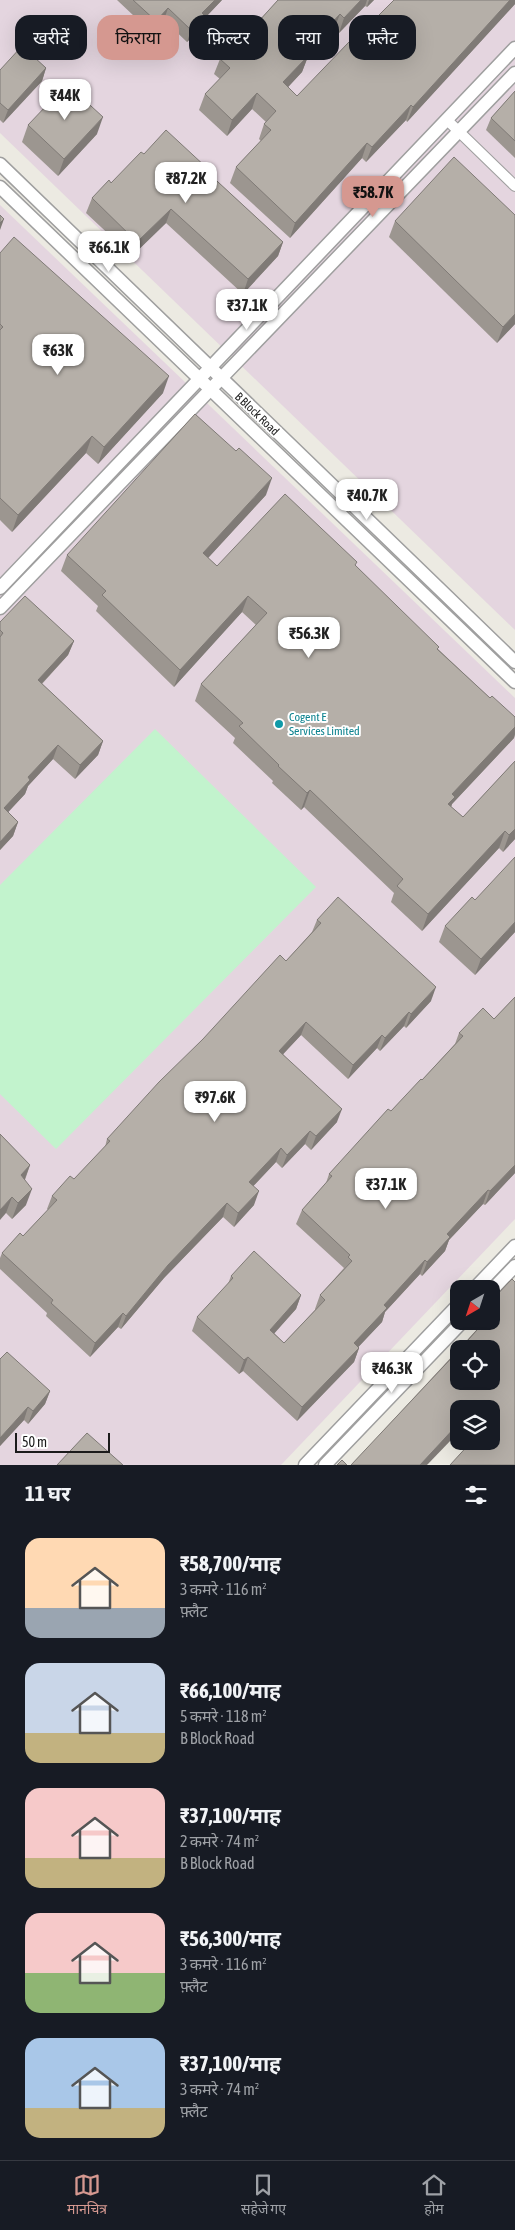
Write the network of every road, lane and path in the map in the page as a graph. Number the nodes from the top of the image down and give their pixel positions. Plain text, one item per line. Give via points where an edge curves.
1 (515, 48) edge
2 (515, 73) edge
3 (446, 120) junction
4 (458, 131) junction
5 (0, 164) edge
6 (515, 186) edge
7 (0, 187) edge
8 (210, 369) junction
9 (220, 379) junction
10 (199, 380) junction
11 (210, 390) junction
12 (0, 588) edge
13 (0, 608) edge
14 (515, 662) edge
15 (515, 682) edge
16 (515, 1246) edge
17 (515, 1266) edge
18 (483, 1280) edge
19 (500, 1282) edge
20 (450, 1313) edge
21 (453, 1330) edge
22 (304, 1465) edge
23 (325, 1465) edge

1 - 3 street
2 - 4 street
3 - 4 street
3 - 8 street
4 - 6 street
4 - 9 street
5 - 8 street, B Block Road
7 - 10 street, B Block Road
8 - 9 street, B Block Road
8 - 10 street
9 - 11 street
9 - 14 street, B Block Road
10 - 11 street, B Block Road
10 - 12 street
11 - 13 street
11 - 15 street, B Block Road
16 - 18 street
17 - 19 street
20 - 22 street
21 - 23 street

